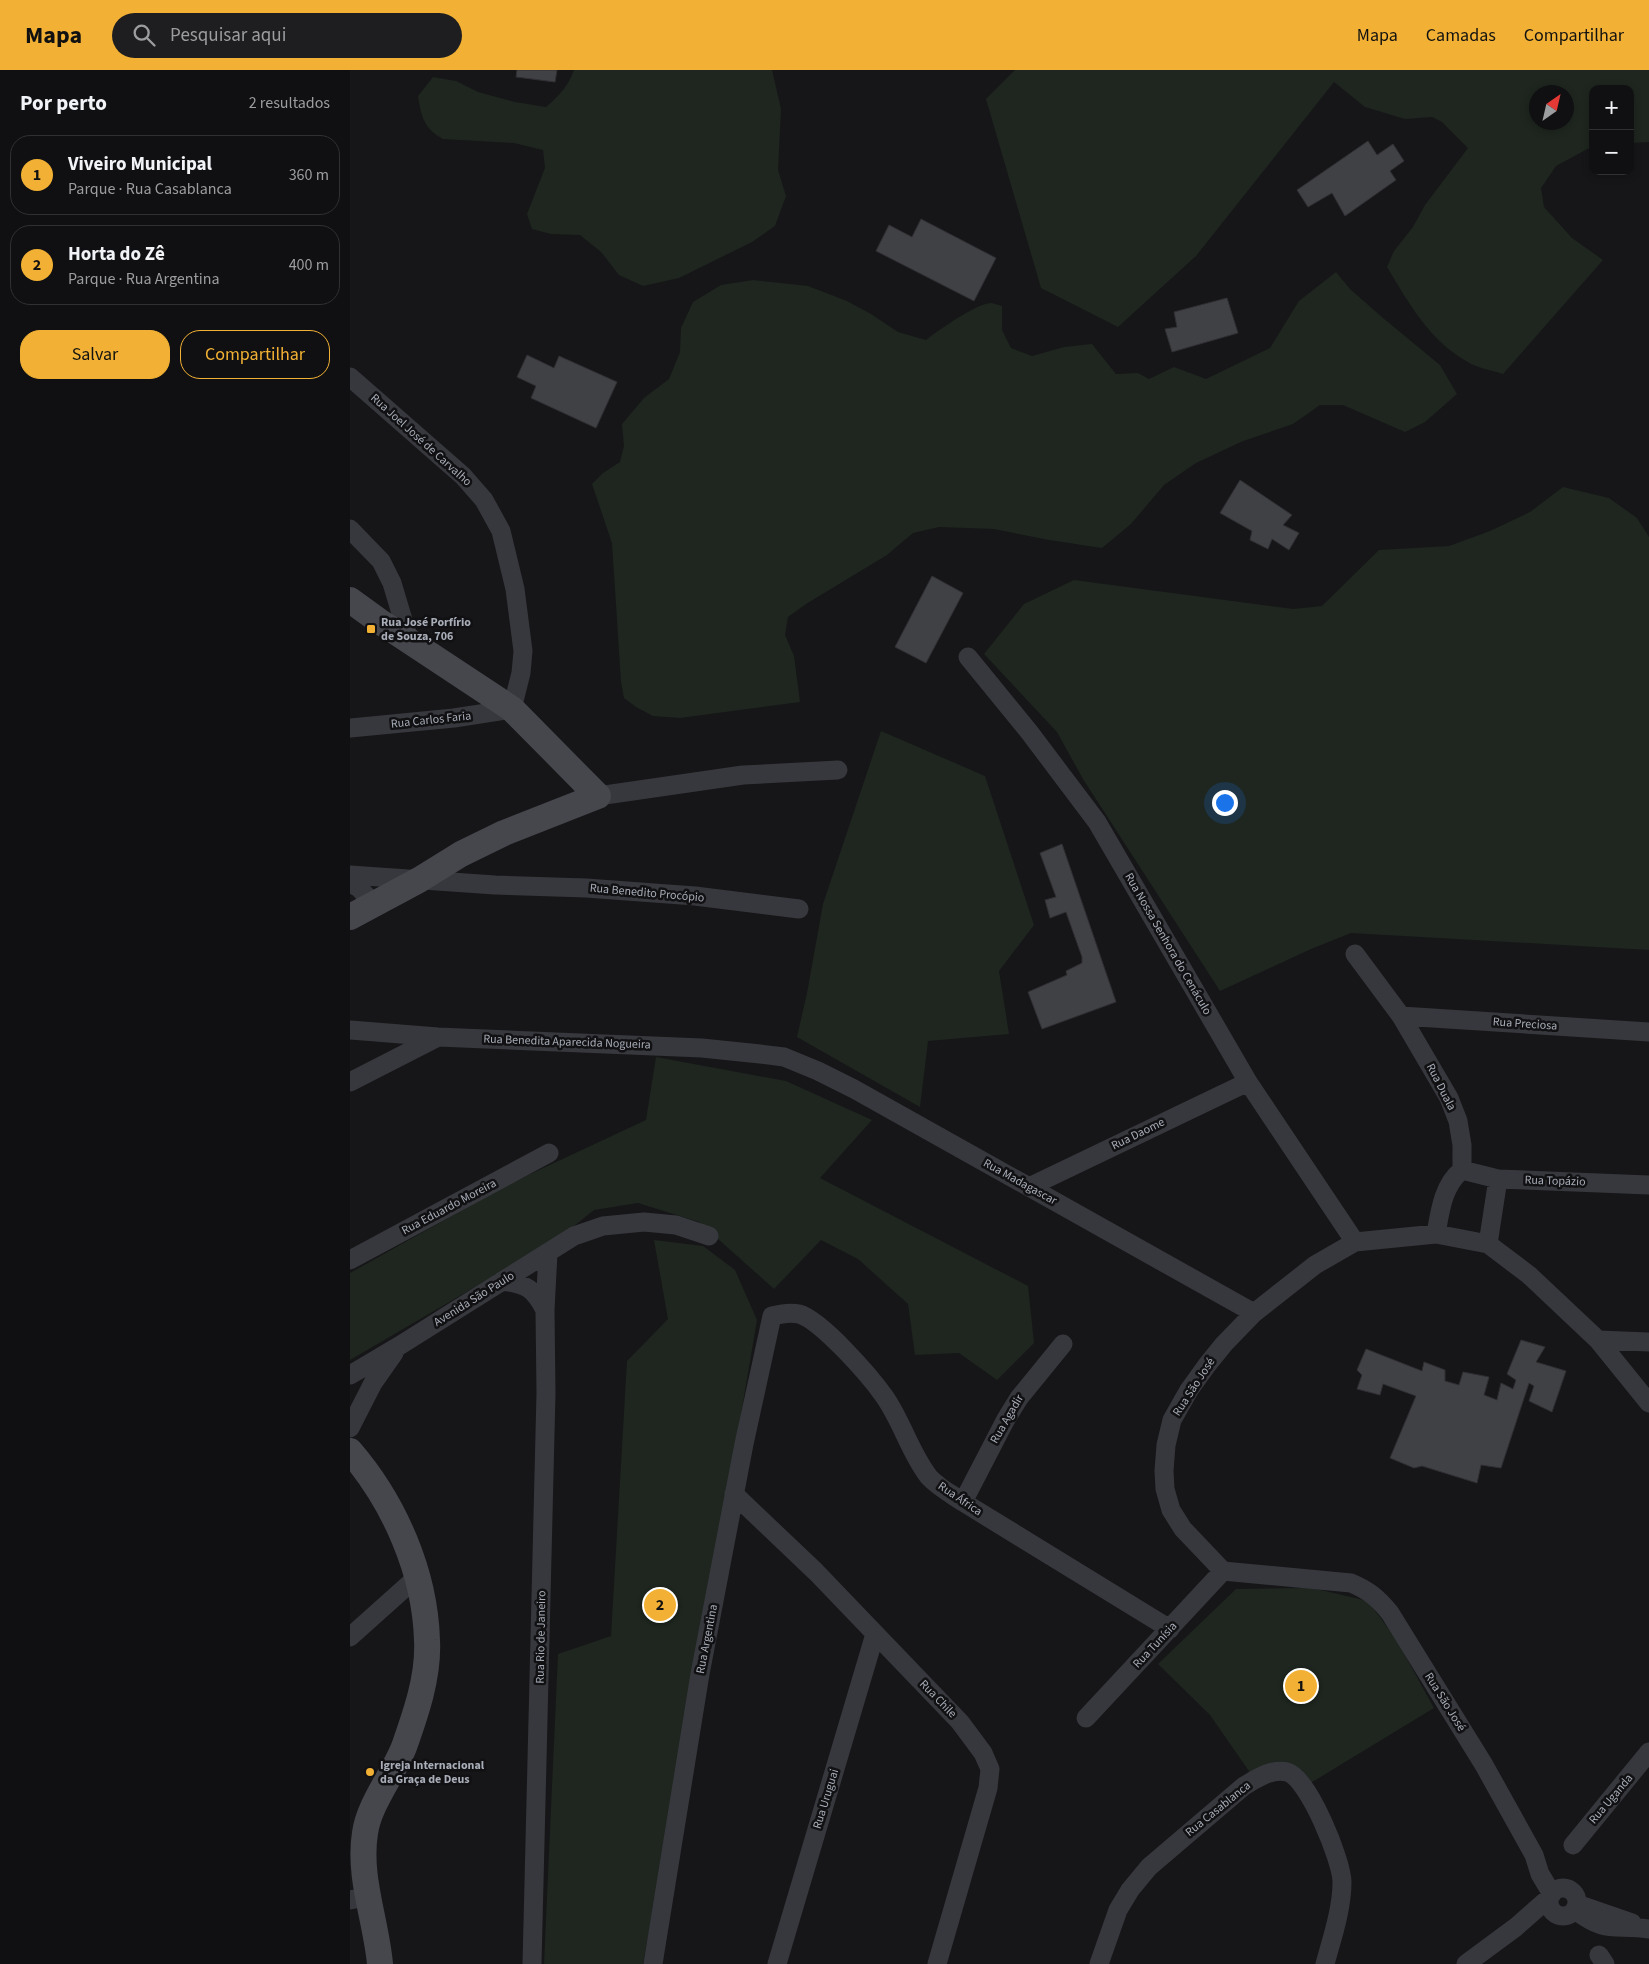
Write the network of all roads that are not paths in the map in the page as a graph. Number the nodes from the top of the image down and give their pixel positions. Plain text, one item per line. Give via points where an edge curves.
1 (350, 377) edge
2 (350, 530) edge
3 (350, 600) edge
4 (409, 640) junction
5 (968, 657) dead end
6 (512, 709) junction
7 (350, 728) edge
8 (838, 770) dead end
9 (598, 796) junction
10 (456, 857) junction
11 (350, 875) edge
12 (419, 880) junction
13 (350, 882) edge
14 (495, 885) junction
15 (374, 904) junction
16 (799, 909) dead end
17 (350, 917) edge
18 (1355, 954) dead end
19 (1401, 1016) junction
20 (350, 1030) edge
21 (1649, 1032) edge
22 (438, 1037) junction
23 (784, 1057) joint
24 (350, 1082) edge
25 (1248, 1082) junction
26 (549, 1153) dead end
27 (1462, 1170) junction
28 (1498, 1178) junction
29 (1649, 1185) edge
30 (1029, 1187) junction
31 (1436, 1234) junction
32 (709, 1236) dead end
33 (1355, 1242) junction
34 (1488, 1244) junction
35 (548, 1253) junction
36 (350, 1260) edge
37 (502, 1281) junction
38 (545, 1310) junction
39 (1254, 1313) junction
40 (772, 1316) joint
41 (1598, 1340) junction
42 (1649, 1342) edge
43 (1063, 1344) dead end
44 (399, 1346) junction
45 (350, 1375) edge
46 (1649, 1403) edge
47 (350, 1428) edge
48 (350, 1451) edge
49 (734, 1494) junction
50 (963, 1502) junction
51 (1223, 1571) junction
52 (417, 1577) junction
53 (1170, 1629) junction
54 (875, 1634) junction
55 (350, 1637) edge
56 (1086, 1718) dead end
57 (1649, 1752) edge
58 (357, 1834) edge
59 (1573, 1845) dead end
60 (1554, 1893) junction
61 (359, 1899) edge
62 (1570, 1910) junction
63 (1516, 1927) junction
64 (1647, 1929) edge
65 (380, 1964) edge
66 (532, 1964) edge
67 (653, 1964) edge
68 (777, 1964) edge
69 (937, 1964) edge
70 (1099, 1964) edge
71 (1325, 1964) edge
72 (1466, 1964) edge

1 - 6 street, Rua Joel José de Carvalho via 464,476 484,500 501,531 515,589 524,651
2 - 4 street via 381,561 392,583
3 - 4 main road
4 - 6 main road
5 - 25 street, Rua Nossa Senhora do Cenáculo via 1097,822
6 - 7 street, Rua Carlos Faria
6 - 9 main road
8 - 9 street via 743,774
9 - 10 main road via 504,833
10 - 12 main road
10 - 14 street, Rua Benedito Procópio via 467,872
11 - 12 street, Rua Benedito Procópio
12 - 14 street, Rua Benedito Procópio
12 - 15 main road
13 - 15 street
14 - 16 street, Rua Benedito Procópio via 694,896
15 - 17 main road
18 - 19 street, Rua Duala
19 - 21 street, Rua Preciosa
19 - 27 street, Rua Duala via 1441,1084 1458,1121
20 - 22 street, Rua Benedita Aparecida Nogueira
22 - 23 street, Rua Benedita Aparecida Nogueira via 702,1048
22 - 24 street
23 - 30 street, Rua Madagascar via 854,1089
25 - 30 street, Rua Daome
25 - 33 street, Rua Nossa Senhora do Cenáculo
26 - 36 street, Rua Eduardo Moreira
27 - 28 street, Rua Topázio
27 - 31 street via 1444,1195
28 - 29 street, Rua Topázio
28 - 34 street
30 - 39 street, Rua Madagascar
31 - 33 street, Rua São José
31 - 34 street, Rua São José
32 - 35 street via 676,1225 644,1222 603,1226 574,1236
33 - 39 street, Rua São José via 1316,1265
34 - 41 street, Rua São José via 1529,1275
35 - 37 street, Avenida São Paulo
35 - 38 street, Rua Rio de Janeiro
37 - 38 street via 526,1286 536,1293
37 - 44 street, Avenida São Paulo
38 - 66 street, Rua Rio de Janeiro via 546,1393
39 - 51 street, Rua São José via 1224,1344 1189,1390 1172,1420 1166,1445 1165,1489 1171,1510 1183,1529
40 - 49 street, Rua Argentina
40 - 50 street, Rua África via 798,1314 829,1336 884,1396 930,1477
41 - 42 street
41 - 46 street, Rua São José
43 - 50 street, Rua Agadir via 1019,1398
44 - 45 street, Avenida São Paulo
44 - 47 street, Avenida São Paulo via 377,1377
48 - 52 main road via 369,1472 384,1498 406,1543
49 - 54 street, Rua Chile
49 - 67 street, Rua Argentina via 700,1674
50 - 53 street, Rua África
51 - 53 street, Rua Tunísia
51 - 60 street, Rua São José via 1350,1583 1379,1599 1484,1766 1534,1855 1548,1870
52 - 55 street
52 - 58 main road via 428,1642 420,1697 397,1764
53 - 56 street, Rua Tunísia
54 - 68 street, Rua Uruguai
54 - 69 street, Rua Chile via 960,1722 983,1753 990,1769 988,1788
57 - 59 street, Rua Uganda
58 - 61 main road via 364,1861
60 - 62 street via 1550,1906 1555,1913
60 - 62 street via 1565,1888 1572,1892 1577,1900
60 - 63 street
61 - 65 main road
62 - 63 street
62 - 64 street via 1616,1916
63 - 72 street
70 - 71 street, Rua Casablanca via 1118,1910 1149,1867 1244,1786 1260,1776 1287,1772 1298,1778 1308,1792 1326,1830 1342,1880 1340,1904

